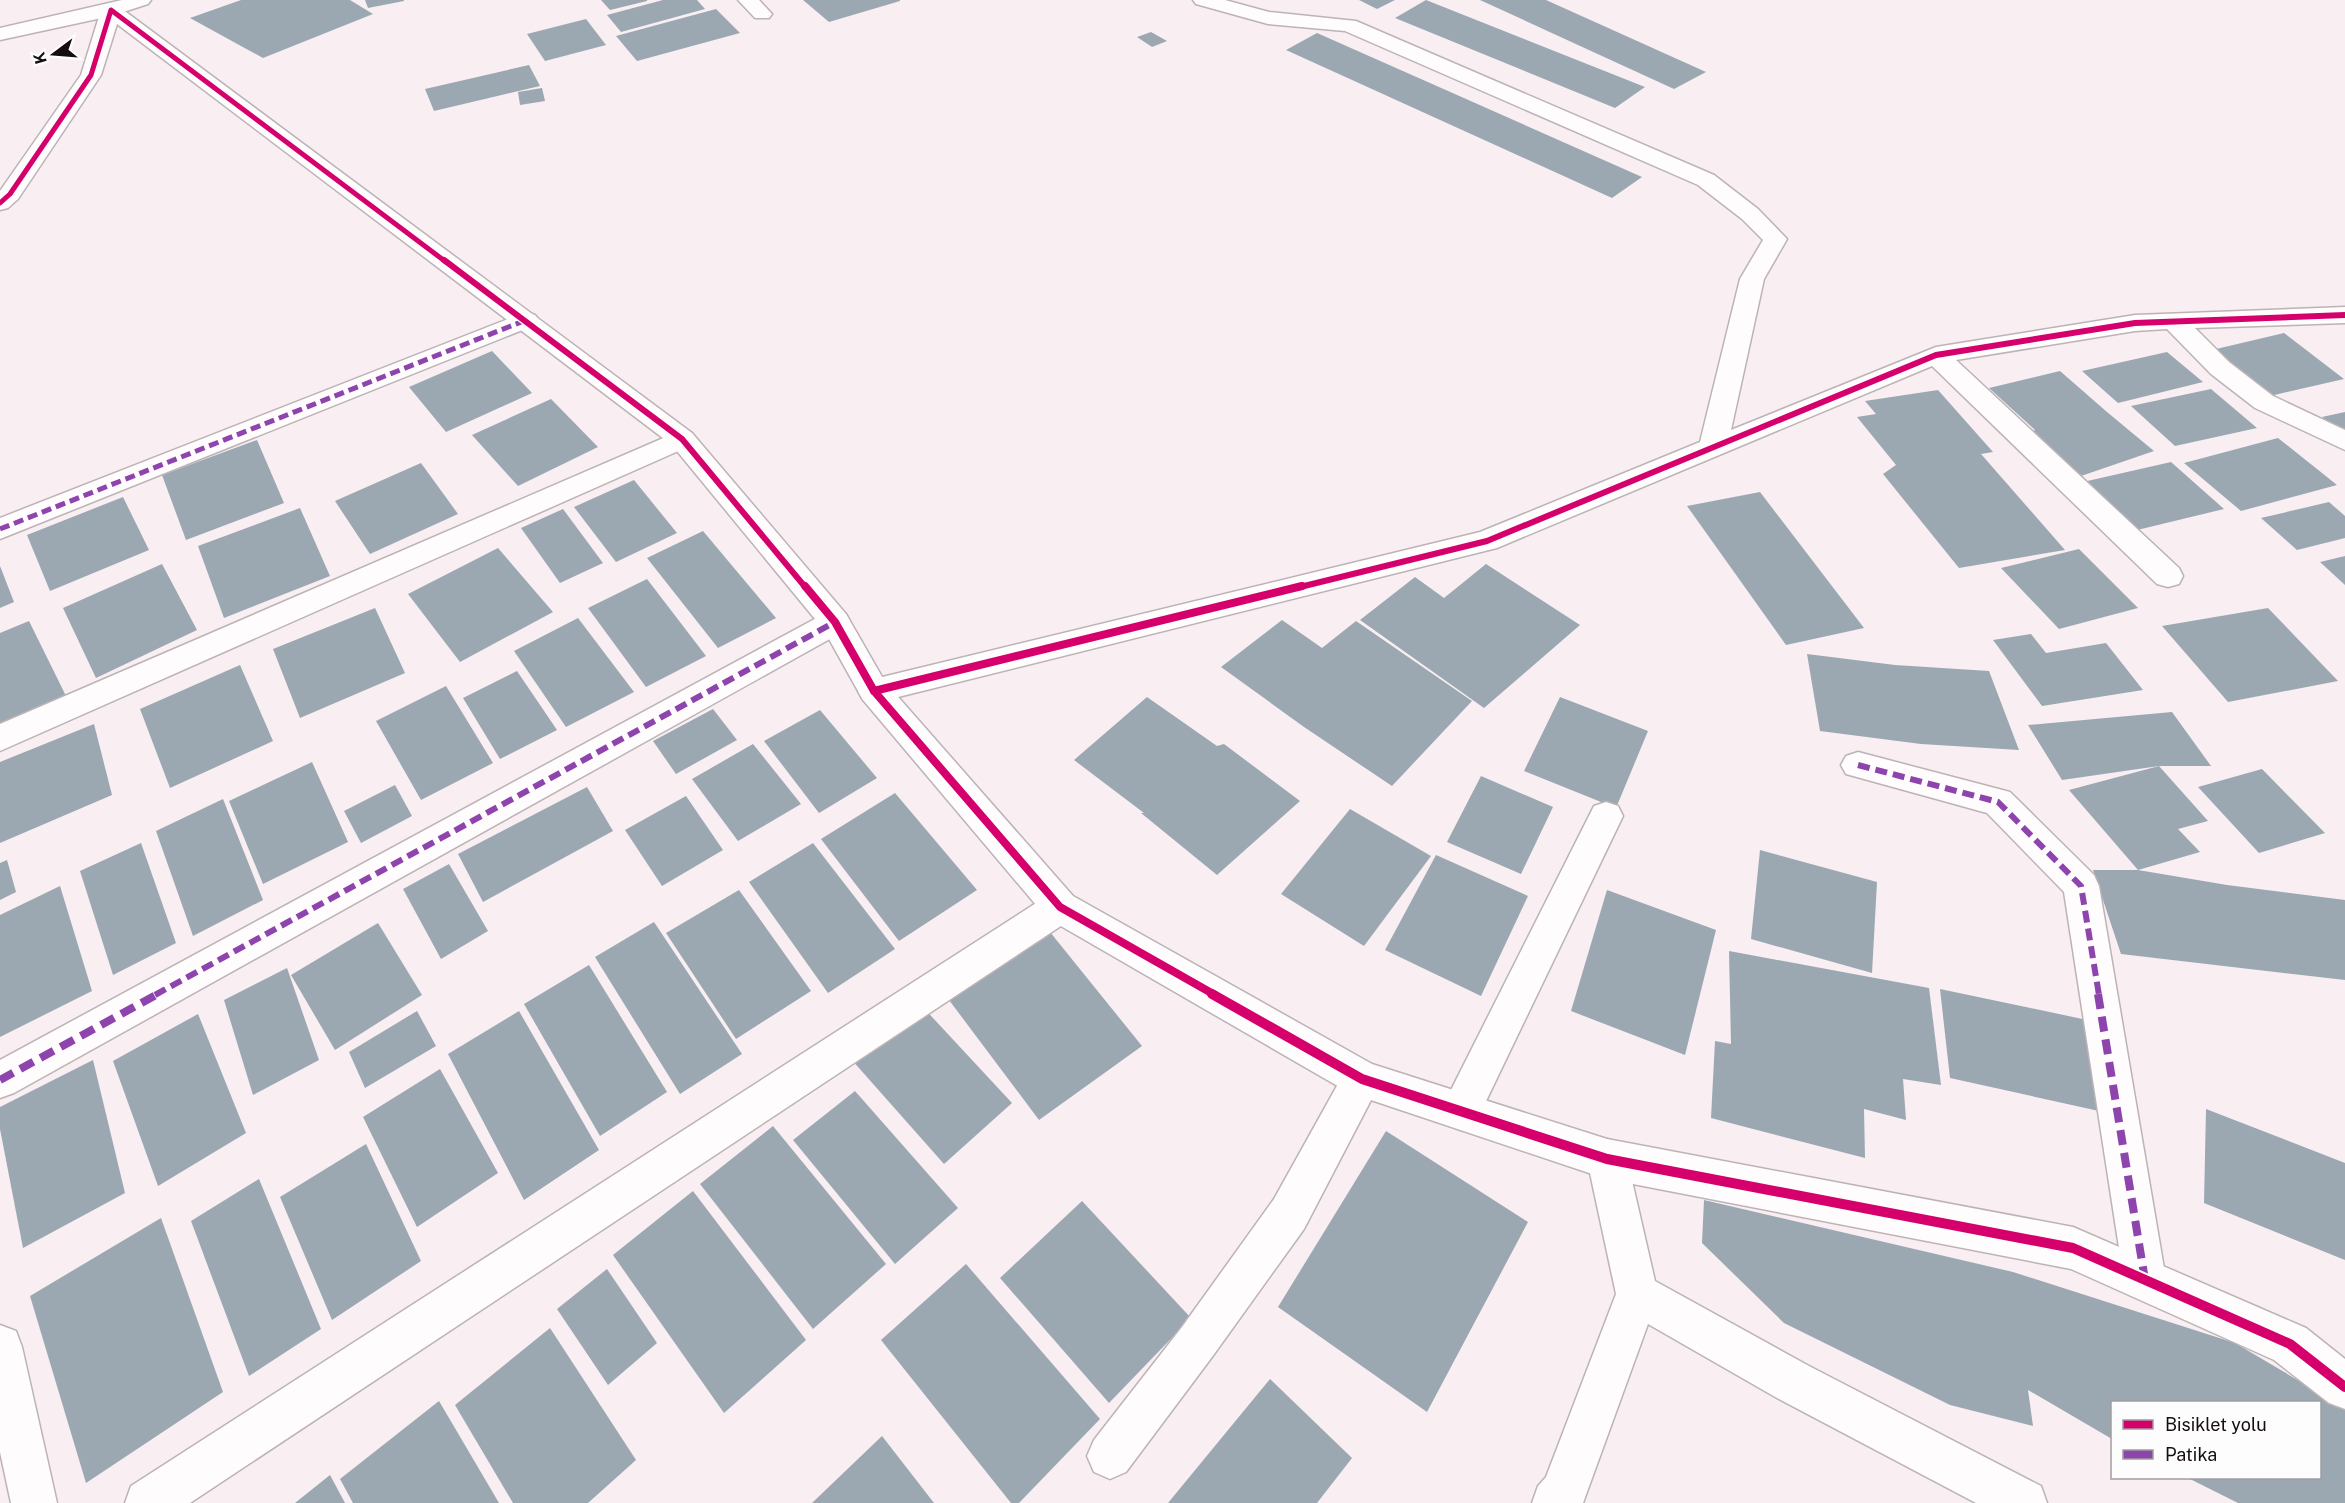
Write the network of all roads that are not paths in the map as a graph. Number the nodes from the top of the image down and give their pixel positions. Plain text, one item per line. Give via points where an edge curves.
1 (1203, 0) edge
2 (126, 5) edge
3 (0, 34) edge
4 (0, 203) edge
5 (2345, 315) edge
6 (526, 320) junction
7 (2174, 322) junction
8 (1936, 355) junction
9 (682, 439) junction
10 (2345, 441) edge
11 (1713, 447) junction
12 (0, 529) edge
13 (2168, 576) dead end
14 (835, 622) junction
15 (874, 691) junction
16 (0, 738) edge
17 (1858, 765) dead end
18 (1606, 816) dead end
19 (1060, 907) junction
20 (1362, 1079) junction
21 (0, 1080) edge
22 (1461, 1111) junction
23 (1607, 1159) junction
24 (2145, 1280) junction
25 (1637, 1294) junction
26 (0, 1347) edge
27 (2345, 1387) edge
28 (1110, 1456) dead end
29 (34, 1503) edge
30 (148, 1503) edge
31 (1555, 1503) edge
32 (2024, 1503) edge

1 - 11 street via 1268,18 1349,25 1706,180 1750,214 1775,240 1752,279
2 - 3 street
2 - 4 street via 91,75
2 - 6 street
5 - 7 street
6 - 9 street
6 - 12 street
7 - 8 street via 2135,324
7 - 10 street via 2220,368 2264,402
8 - 11 street
8 - 13 street
9 - 14 street
9 - 16 street
11 - 15 street via 1487,541
14 - 15 street
14 - 21 street
15 - 19 street
17 - 24 street via 1998,802 2081,886
18 - 22 street
19 - 20 street
19 - 30 street
20 - 22 street
20 - 28 street via 1290,1214
22 - 23 street
23 - 24 street via 2073,1248
23 - 25 street
24 - 27 street via 2290,1344
25 - 31 street via 1564,1492
25 - 32 street via 1793,1382
26 - 29 street

